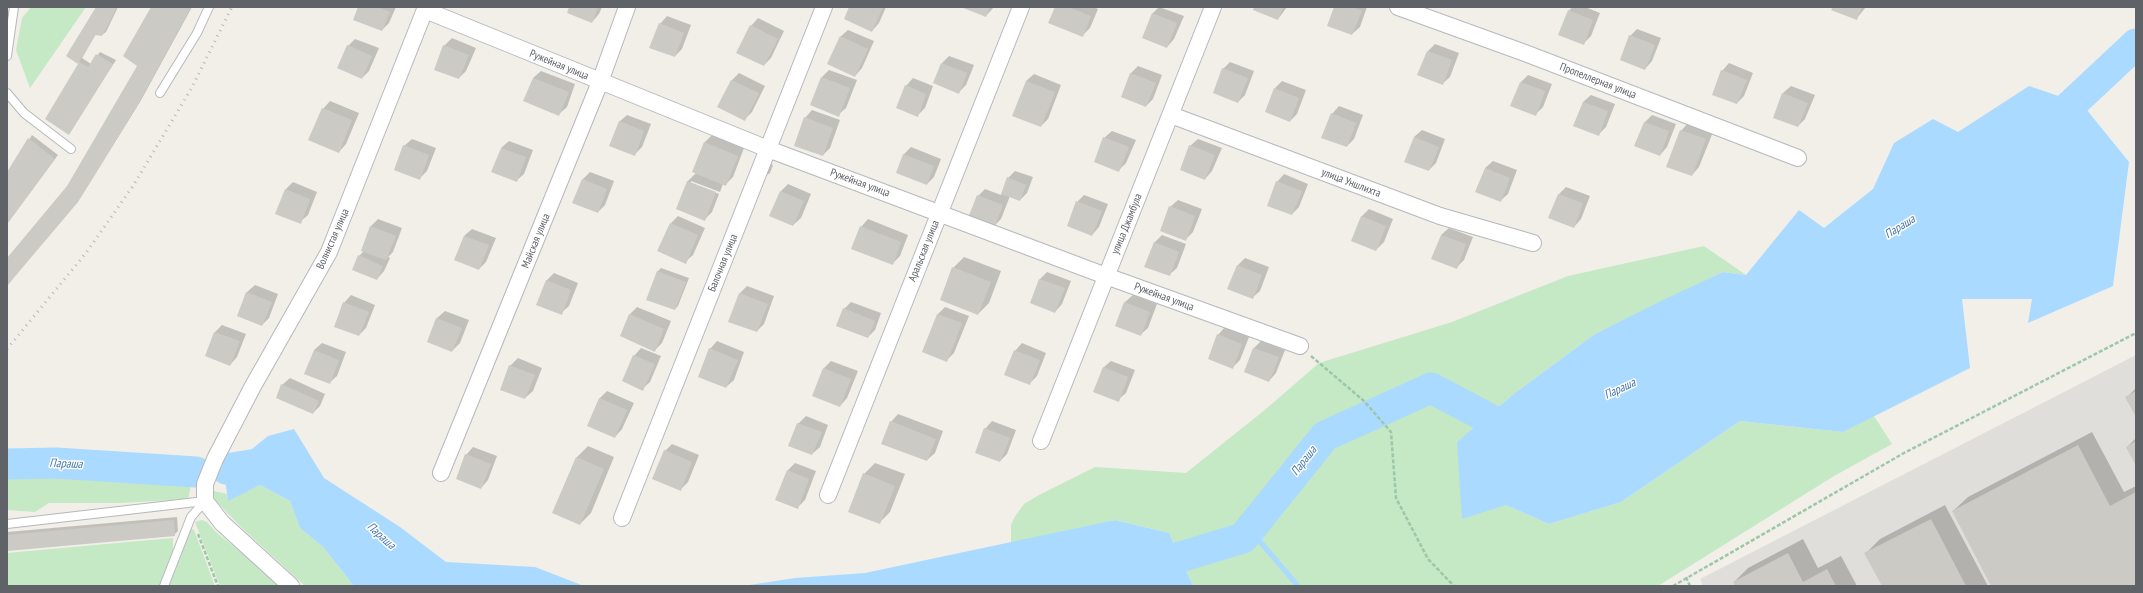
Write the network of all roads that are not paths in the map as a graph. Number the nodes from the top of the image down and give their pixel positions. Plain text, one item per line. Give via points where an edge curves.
1 (14, 7) edge
2 (209, 7) edge
3 (627, 7) edge
4 (824, 7) edge
5 (1021, 7) edge
6 (1212, 7) edge
7 (1398, 7) edge
8 (426, 9) edge
9 (7, 56) edge
10 (600, 82) junction
11 (7, 93) edge
12 (160, 93) dead end
13 (1171, 115) junction
14 (71, 149) dead end
15 (768, 149) junction
16 (1798, 158) dead end
17 (939, 212) junction
18 (1533, 243) dead end
19 (1106, 276) junction
20 (1300, 346) road end
21 (1041, 441) dead end
22 (441, 473) dead end
23 (828, 494) dead end
24 (205, 501) junction
25 (622, 518) dead end
26 (7, 524) edge
27 (164, 586) edge
28 (291, 586) edge

1 - 9 lane
2 - 12 lane
3 - 10 street, Майская улица
4 - 15 street, Балочная улица
5 - 17 street, Аральская улица
6 - 13 street, улица Джамбула
7 - 16 street, Пропеллерная улица
8 - 10 street, Ружейная улица
8 - 24 street, Волнистая улица via 329,252 215,459 205,484
10 - 15 street, Ружейная улица
10 - 22 street, Майская улица
11 - 14 lane via 24,113
13 - 18 street, улица Уншлихта via 1440,216
13 - 19 street, улица Джамбула
15 - 17 street, Ружейная улица
15 - 25 street, Балочная улица
17 - 19 street, Ружейная улица
17 - 23 street, Аральская улица
19 - 20 street, Ружейная улица
19 - 21 street, улица Джамбула
24 - 26 lane
24 - 27 lane via 191,517
24 - 28 street via 222,523

